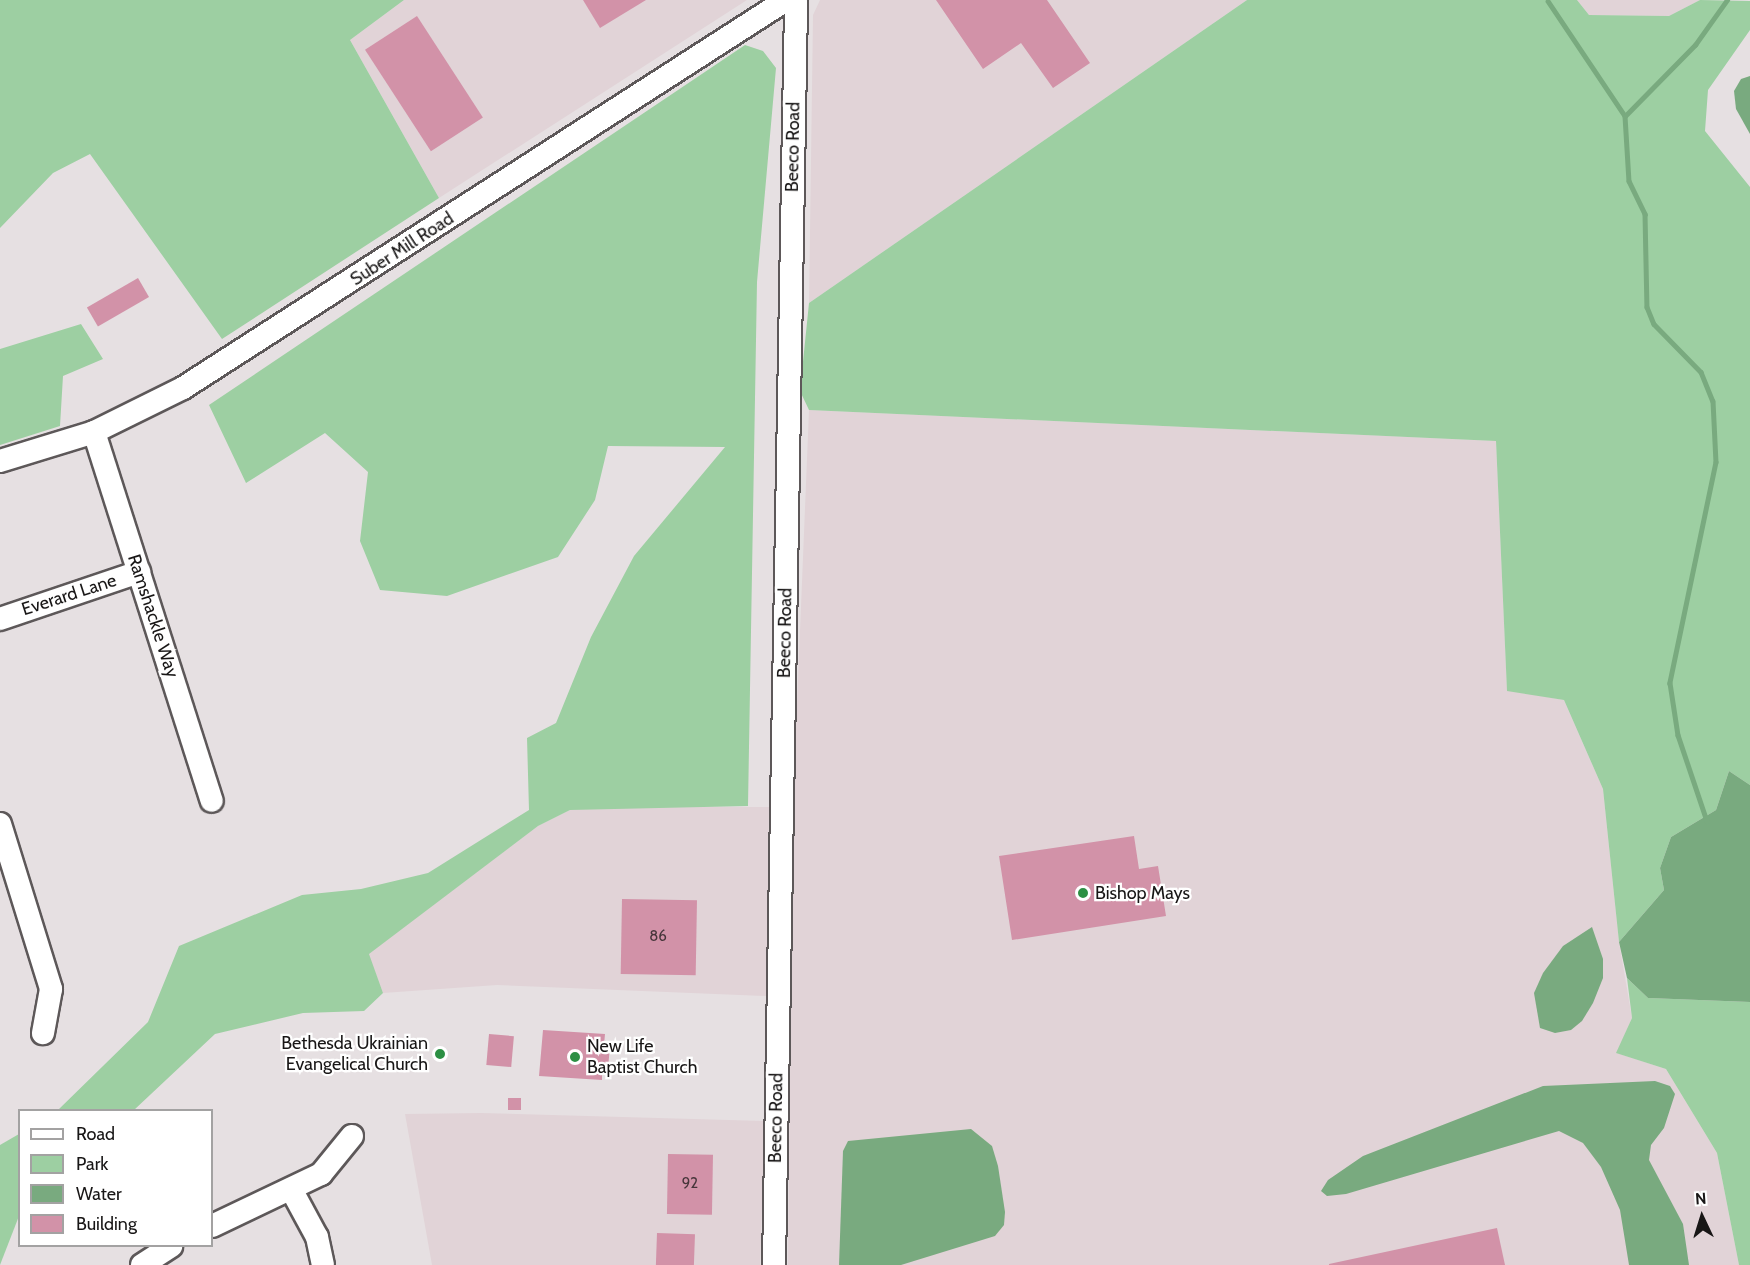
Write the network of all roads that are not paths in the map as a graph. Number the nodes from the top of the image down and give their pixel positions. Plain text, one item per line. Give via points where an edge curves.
1 (786, 0) edge
2 (796, 0) edge
3 (94, 432) junction
4 (0, 461) edge
5 (139, 572) junction
6 (0, 619) edge
7 (212, 801) dead end
8 (0, 824) edge
9 (43, 1033) dead end
10 (352, 1136) dead end
11 (291, 1189) junction
12 (213, 1226) edge
13 (168, 1247) edge
14 (142, 1265) edge
15 (323, 1265) edge
16 (774, 1265) edge

1 - 3 street, Suber Mill Road via 212,370
2 - 16 street, Beeco Road
3 - 4 street, Suber Mill Road
3 - 5 street, Ramshackle Way
5 - 6 street, Everard Lane
5 - 7 street, Ramshackle Way
8 - 9 street via 51,989
10 - 11 street via 321,1174
11 - 12 street
11 - 15 street via 317,1237
13 - 14 street

